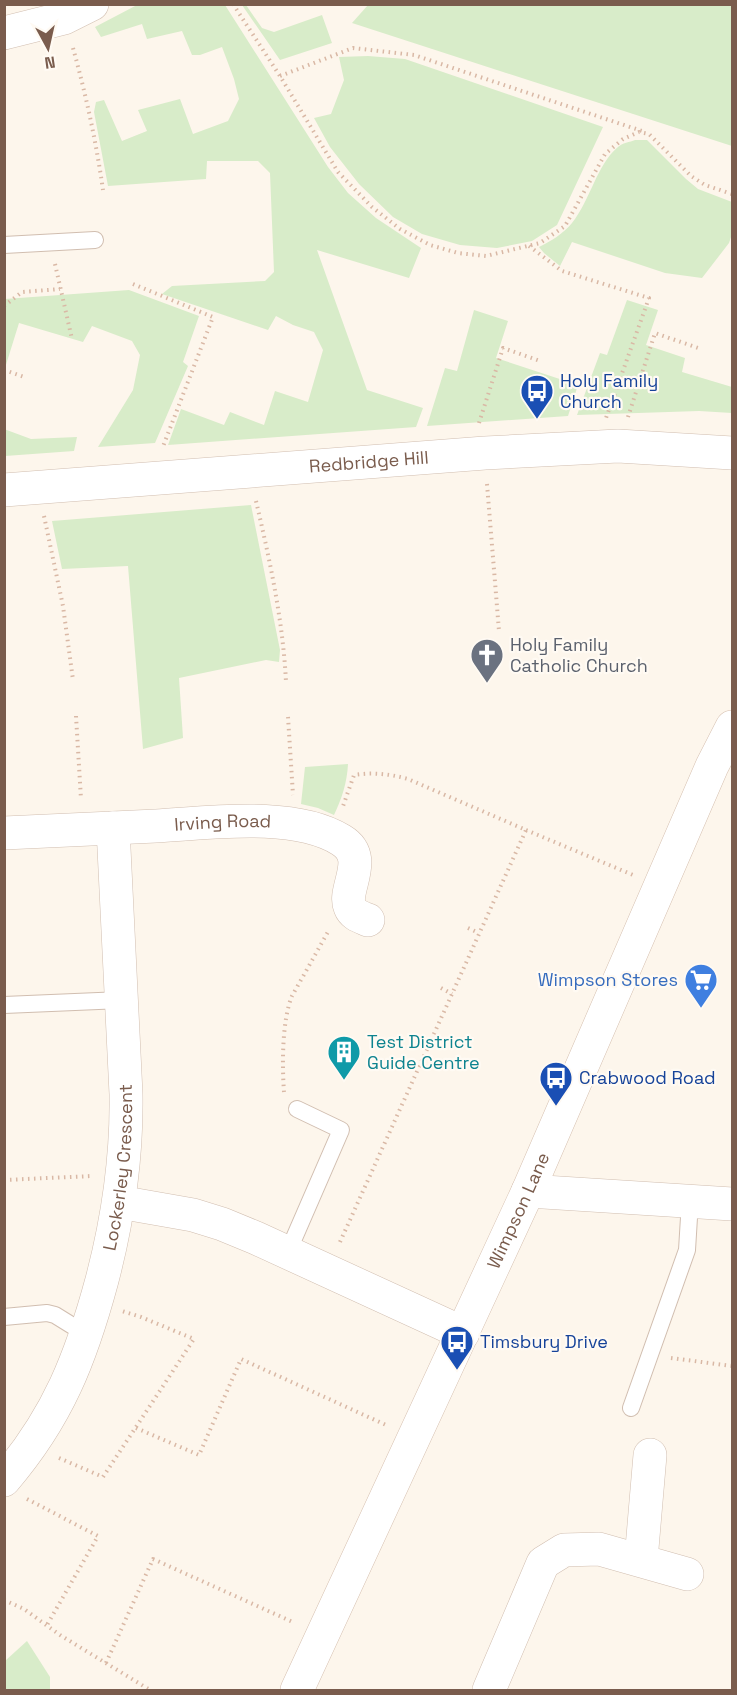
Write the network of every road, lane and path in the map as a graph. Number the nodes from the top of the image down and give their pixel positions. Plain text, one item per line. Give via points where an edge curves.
1 (233, 4) edge
2 (78, 11) edge
3 (4, 33) edge
4 (280, 76) junction
5 (649, 134) junction
6 (103, 190) dead end
7 (732, 194) edge
8 (95, 240) dead end
9 (50, 242) junction
10 (4, 245) edge
11 (529, 246) junction
12 (134, 284) dead end
13 (60, 289) junction
14 (4, 306) edge
15 (72, 339) dead end
16 (698, 348) dead end
17 (540, 362) dead end
18 (4, 370) edge
19 (24, 377) dead end
20 (607, 446) junction
21 (732, 453) edge
22 (477, 454) junction
23 (249, 471) junction
24 (150, 479) junction
25 (39, 488) junction
26 (4, 490) edge
27 (499, 631) dead end
28 (73, 680) dead end
29 (286, 682) dead end
30 (76, 716) dead end
31 (288, 717) dead end
32 (732, 727) edge
33 (722, 770) edge
34 (295, 825) junction
35 (98, 829) junction
36 (526, 831) junction
37 (4, 833) edge
38 (332, 835) junction
39 (660, 887) junction
40 (358, 910) joint
41 (468, 928) dead end
42 (479, 933) junction
43 (441, 988) dead end
44 (452, 994) junction
45 (122, 1000) junction
46 (4, 1005) edge
47 (297, 1109) joint
48 (4, 1180) edge
49 (120, 1188) junction
50 (528, 1191) junction
51 (690, 1201) junction
52 (732, 1204) edge
53 (288, 1252) junction
54 (328, 1270) junction
55 (4, 1317) edge
56 (92, 1318) junction
57 (463, 1333) junction
58 (650, 1356) junction
59 (732, 1366) edge
60 (631, 1408) dead end
61 (136, 1428) junction
62 (414, 1438) junction
63 (32, 1444) junction
64 (650, 1455) dead end
65 (14, 1488) edge
66 (641, 1560) junction
67 (687, 1574) dead end
68 (4, 1600) edge
69 (47, 1625) junction
70 (323, 1636) junction
71 (106, 1663) junction
72 (150, 1690) edge
73 (297, 1690) edge
74 (489, 1690) edge

1 - 4 path
2 - 3 street
2 - 6 path via 87,98
4 - 5 path via 353,48 414,55
4 - 11 path via 338,172 400,229 430,245 458,253 486,256
5 - 7 path via 691,177
5 - 11 path via 639,132 622,139 605,154 565,226
8 - 9 lane
9 - 10 lane
9 - 13 path
11 - 20 path via 562,271 649,298
12 - 24 path via 213,317
13 - 14 path via 22,292
13 - 15 path
16 - 20 path via 655,333
17 - 22 path via 503,348
18 - 19 path
20 - 21 street, Redbridge Hill
20 - 22 street, Redbridge Hill
22 - 23 street, Redbridge Hill
22 - 27 path
23 - 24 street, Redbridge Hill
23 - 29 path via 273,582
24 - 25 street, Redbridge Hill
25 - 26 street, Redbridge Hill
25 - 28 path via 63,606
30 - 35 path
31 - 34 path
32 - 33 street, Wimpson Lane
33 - 39 street, Wimpson Lane
34 - 35 street, Irving Road via 234,822
34 - 38 street, Irving Road
35 - 37 street, Irving Road
35 - 45 street, Lockerley Crescent
36 - 38 path via 408,778 375,773 354,775
36 - 39 path
36 - 42 path
38 - 40 street, Irving Road via 344,841 354,858
39 - 50 street, Wimpson Lane
40 - 47 path via 307,969 288,1006 284,1104
41 - 42 path
42 - 44 path
43 - 44 path
44 - 54 path
45 - 46 lane
45 - 49 street, Lockerley Crescent via 126,1113
47 - 53 lane via 341,1130
48 - 49 path
49 - 53 street via 169,1210 231,1227
49 - 56 street, Lockerley Crescent via 111,1245
50 - 51 street
50 - 57 street, Wimpson Lane
51 - 52 street
51 - 58 lane via 687,1250
53 - 54 street
54 - 57 street
55 - 56 lane via 46,1313 75,1328
56 - 61 path via 141,1317 194,1339
56 - 63 street, Lockerley Crescent via 54,1411
57 - 62 street, Wimpson Lane
58 - 59 path
58 - 60 lane
61 - 62 path via 199,1455 241,1359
61 - 63 path via 103,1477
62 - 70 street, Wimpson Lane
63 - 65 street, Lockerley Crescent
64 - 66 street
65 - 69 path via 98,1536
66 - 67 street
66 - 74 street via 599,1549 564,1550 543,1563
68 - 69 path
69 - 71 path
70 - 71 path via 153,1559
70 - 73 street, Wimpson Lane
71 - 72 path

